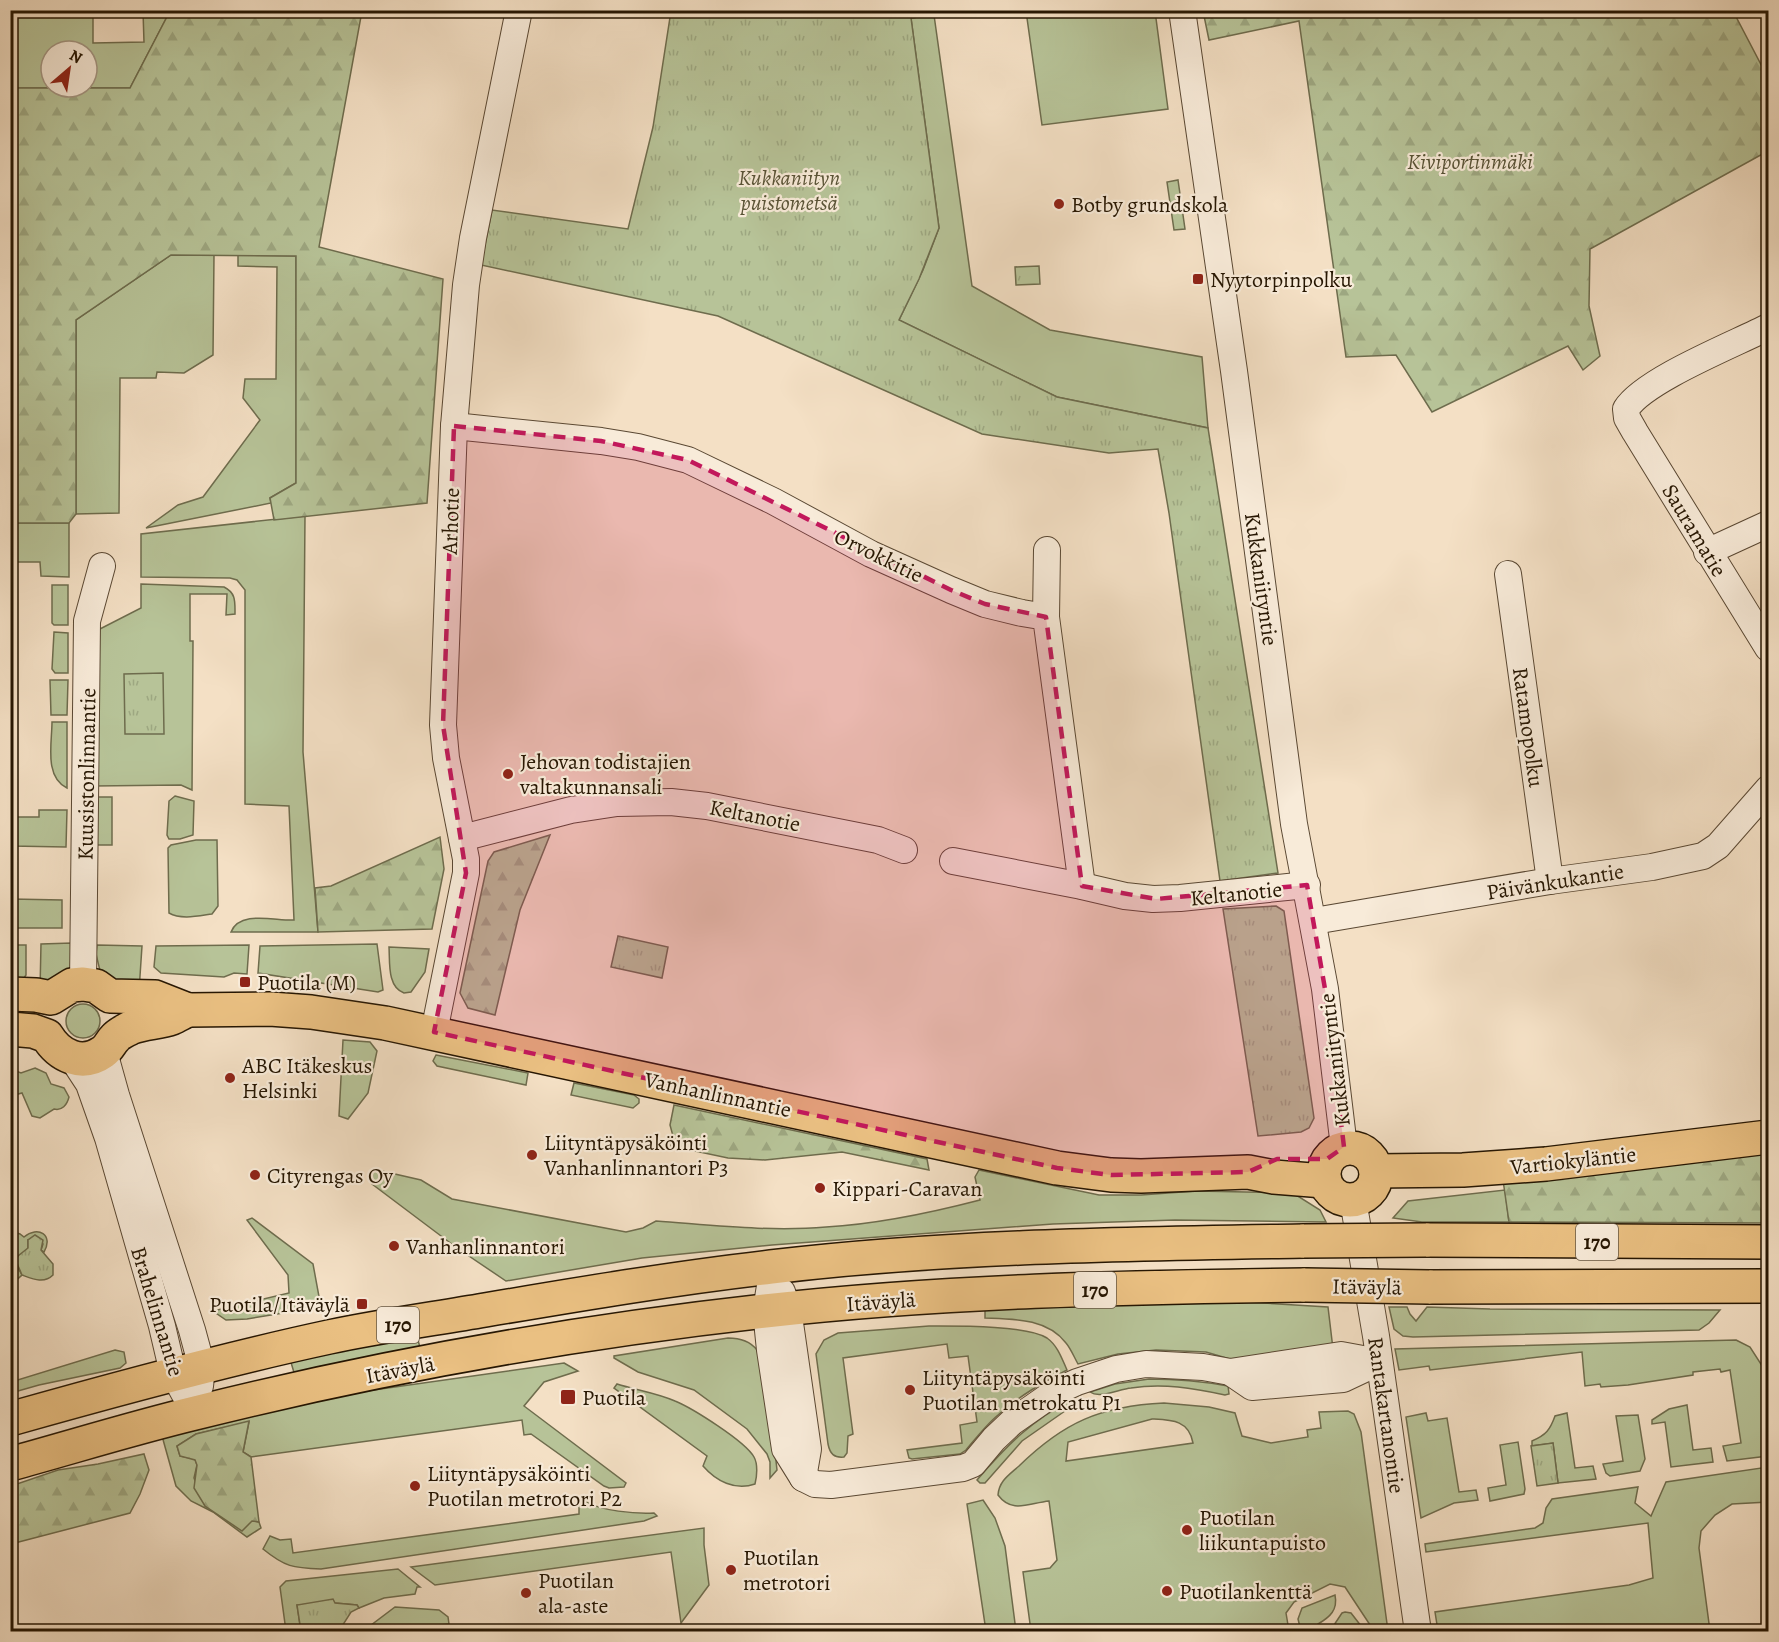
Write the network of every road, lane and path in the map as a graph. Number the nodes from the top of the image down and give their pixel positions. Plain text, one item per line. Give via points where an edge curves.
1 (519, 10) edge
2 (1182, 10) edge
3 (1768, 327) edge
4 (454, 426) junction
5 (1768, 524) edge
6 (1047, 550) dead end
7 (1707, 552) junction
8 (102, 566) dead end
9 (1508, 574) dead end
10 (1046, 617) junction
11 (1768, 648) edge
12 (1768, 789) edge
13 (462, 838) junction
14 (904, 850) dead end
15 (953, 861) dead end
16 (1550, 881) junction
17 (1306, 885) junction
18 (1082, 886) junction
19 (1314, 921) junction
20 (96, 990) junction
21 (10, 994) edge
22 (51, 998) junction
23 (189, 1010) junction
24 (10, 1029) edge
25 (434, 1032) junction
26 (48, 1036) junction
27 (110, 1044) junction
28 (72, 1058) junction
29 (1768, 1137) edge
30 (1332, 1163) junction
31 (1376, 1171) junction
32 (1353, 1200) junction
33 (1768, 1242) edge
34 (773, 1266) junction
35 (1768, 1286) edge
36 (777, 1310) junction
37 (1379, 1362) junction
38 (188, 1370) junction
39 (195, 1413) junction
40 (10, 1419) edge
41 (10, 1464) edge
42 (1418, 1632) edge

1 - 4 street, Arhotie via 473,238
2 - 17 street, Kukkaniityntie via 1294,824
3 - 7 street, Sauramatie via 1640,393 1626,409 1627,418
4 - 10 street, Orvokkitie via 601,441 688,459 871,554 941,585 985,604
4 - 13 street, Arhotie via 443,725
5 - 7 street
6 - 10 street
7 - 11 street, Sauramatie
8 - 20 street, Kuusistonlinnantie via 87,621
9 - 16 street, Ratamopolku
10 - 18 street
12 - 16 street, Päivänkukantie via 1718,846 1702,856
13 - 14 street, Keltanotie via 571,810 617,803 671,802 878,840
13 - 25 street, Arhotie via 466,873
15 - 18 street, Keltanotie
16 - 19 street, Päivänkukantie
17 - 18 street, Keltanotie via 1156,899
17 - 19 street, Kukkaniityntie
19 - 30 street, Kukkaniityntie via 1325,989
20 - 22 main road, Vanhanlinnantie via 72,985
20 - 23 main road, Vanhanlinnantie via 155,997
20 - 27 street via 118,1012
21 - 22 main road
22 - 26 street via 45,1023
23 - 25 main road, Vanhanlinnantie via 311,1012
23 - 27 main road, Vanhanlinnantie via 172,1018 145,1022
24 - 26 main road
25 - 30 main road, Vanhanlinnantie via 1056,1168 1141,1176 1248,1172 1277,1159 1295,1157
26 - 28 main road via 53,1046
27 - 28 main road, Vanhanlinnantie via 94,1057
27 - 38 street, Brahelinnantie via 116,1095 185,1307
28 - 38 street, Brahelinnantie via 89,1084
29 - 31 main road, Vartiokyläntie via 1546,1164
30 - 31 main road via 1353,1147 1369,1155
30 - 32 main road via 1328,1190 1344,1200
31 - 32 main road via 1368,1193
32 - 37 street, Rantakartanontie
33 - 34 main road, Itäväylä / 170, bridge via 1426,1240 1052,1246
34 - 36 street
34 - 38 main road, Itäväylä / 170 via 596,1291 331,1337
35 - 36 main road, Itäväylä / 170, bridge via 1180,1287 886,1300
36 - 37 street via 785,1449 803,1478 814,1485 963,1468 973,1464 1012,1422 1054,1392 1116,1369 1176,1364 1230,1372 1341,1355
36 - 39 main road, Itäväylä / 170 via 483,1353
37 - 42 street, Rantakartanontie
38 - 39 street, Brahelinnantie
38 - 40 main road, Itäväylä / 170
39 - 41 main road, Itäväylä / 170

